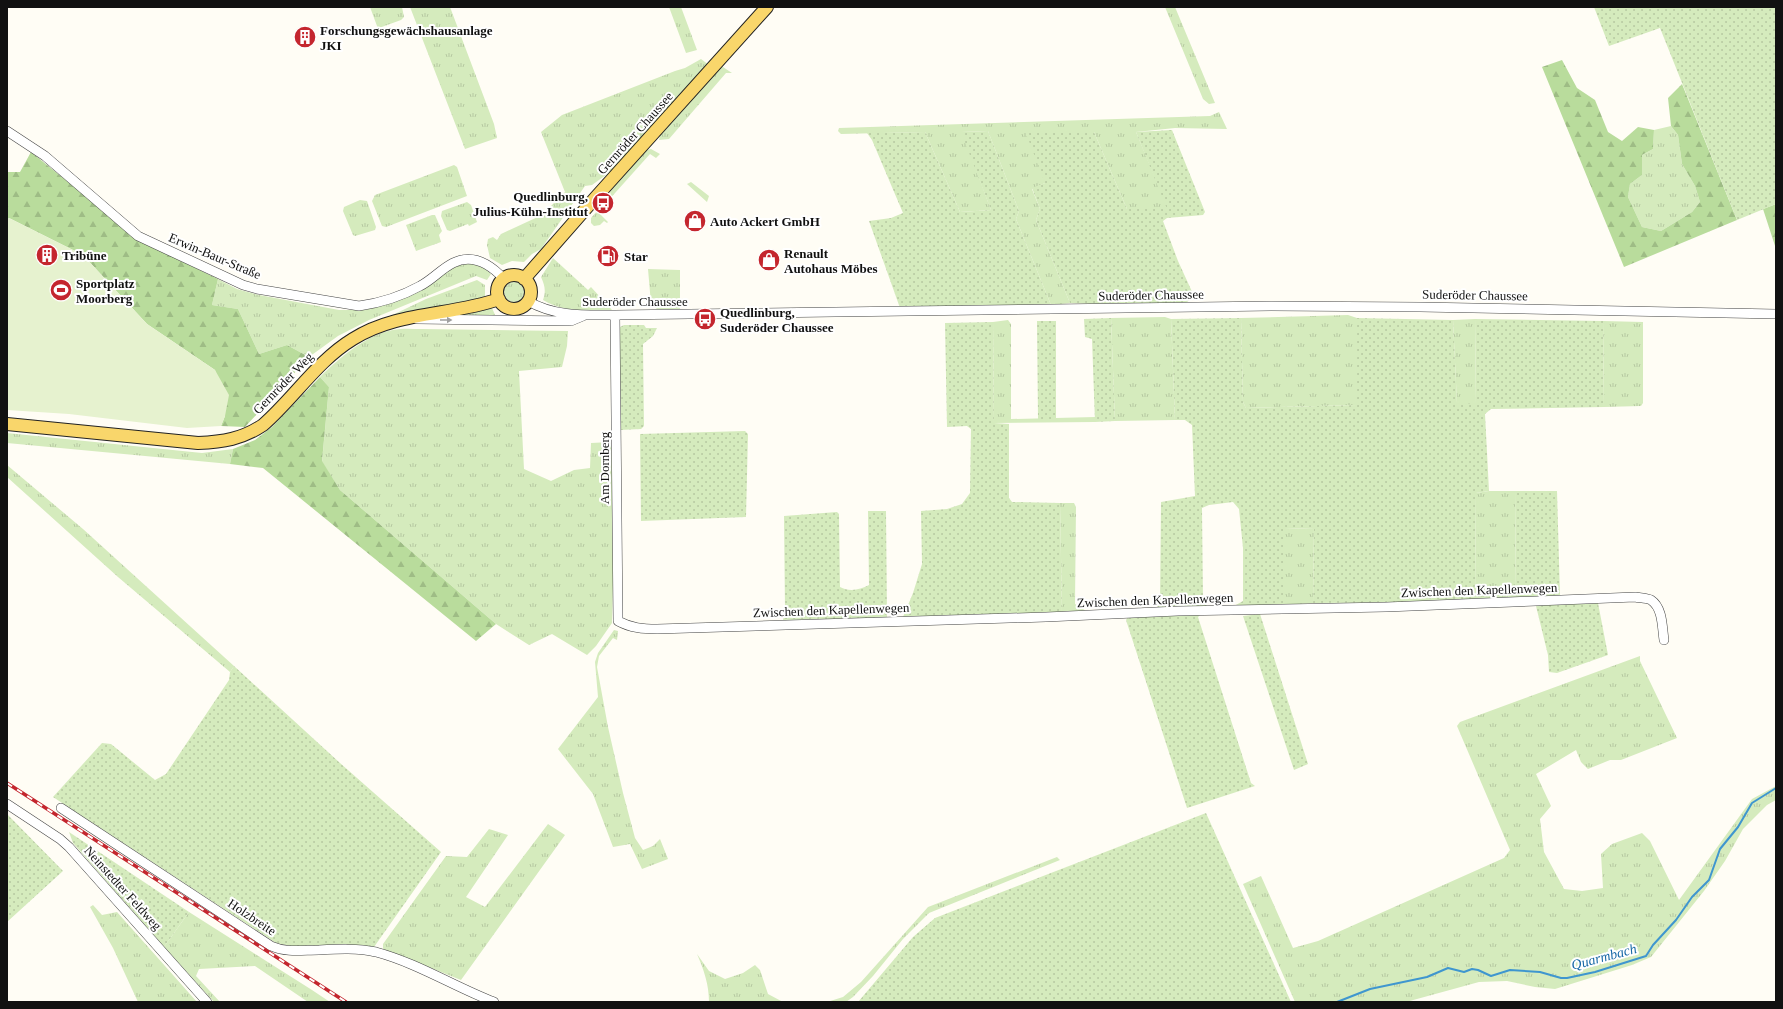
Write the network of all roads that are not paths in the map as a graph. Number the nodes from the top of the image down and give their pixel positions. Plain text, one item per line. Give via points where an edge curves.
1 (767, 7) edge
2 (7, 131) edge
3 (504, 279) junction
4 (524, 279) junction
5 (499, 300) junction
6 (528, 301) junction
7 (1776, 314) edge
8 (585, 315) junction
9 (615, 316) junction
10 (408, 318) junction
11 (7, 424) edge
12 (618, 621) joint
13 (1664, 640) dead end
14 (7, 804) edge
15 (62, 808) dead end
16 (208, 1002) edge
17 (494, 1002) edge

1 - 4 main road, Gernröder Chaussee
2 - 3 street, Erwin-Baur-Straße via 45,156 138,236 243,285 359,306 372,304 420,286 460,260 481,261 493,267
3 - 4 main road via 513,276
3 - 5 main road via 498,289
4 - 6 main road via 531,291
5 - 6 main road via 506,307 514,309 522,307
5 - 10 main road, Gernröder Weg
6 - 8 street, Suderöder Chaussee via 546,310
7 - 9 street, Suderöder Chaussee via 1271,306
8 - 9 street, Suderöder Chaussee
10 -> 8 street via 571,321
9 - 12 street, Am Dornberg
10 - 11 main road, Gernröder Weg via 374,328 344,344 325,360 267,421 251,433 229,441 198,443
12 - 13 street, Zwischen den Kapellenwegen via 640,628 657,629 1635,597 1650,599 1657,606
14 - 16 street, Neinstedter Feldweg via 69,847
15 - 17 street, Holzbreite via 271,946 280,950 297,951 355,949 377,952

